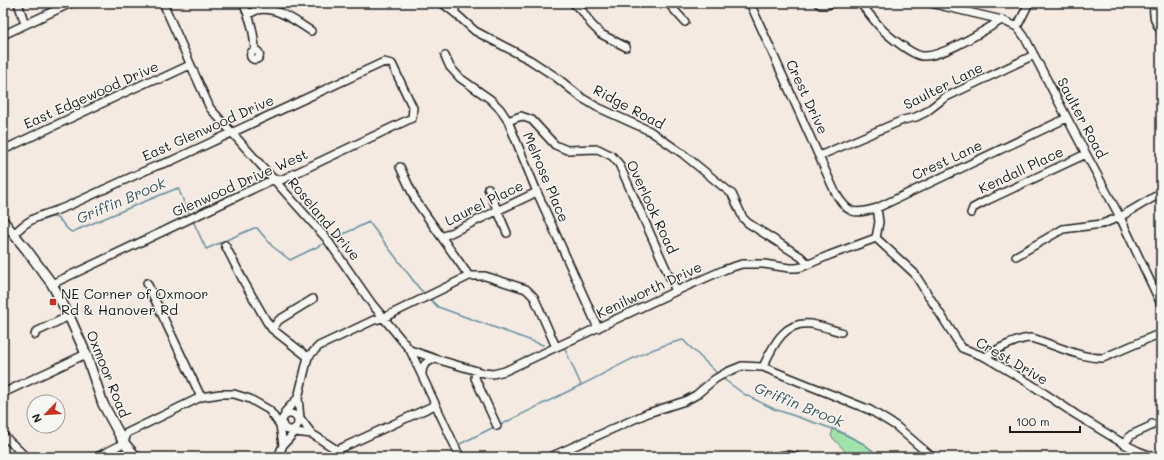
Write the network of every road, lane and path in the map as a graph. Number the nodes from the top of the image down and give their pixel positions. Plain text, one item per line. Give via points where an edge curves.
1 (18, 3) edge
2 (71, 3) edge
3 (163, 3) edge
4 (243, 3) edge
5 (442, 3) edge
6 (455, 3) edge
7 (573, 3) edge
8 (668, 3) edge
9 (750, 3) edge
10 (818, 3) edge
11 (832, 3) edge
12 (860, 3) edge
13 (930, 3) edge
14 (1029, 3) edge
15 (1154, 3) edge
16 (455, 13) junction
17 (248, 14) junction
18 (1002, 20) junction
19 (685, 22) dead end
20 (25, 24) junction
21 (1017, 28) junction
22 (310, 31) dead end
23 (1161, 31) edge
24 (3, 35) edge
25 (626, 47) dead end
26 (256, 51) dead end
27 (1034, 55) junction
28 (445, 56) dead end
29 (190, 65) junction
30 (403, 87) joint
31 (1067, 118) junction
32 (508, 121) junction
33 (232, 133) junction
34 (3, 150) edge
35 (1086, 154) junction
36 (819, 156) junction
37 (400, 167) dead end
38 (274, 179) junction
39 (488, 188) dead end
40 (537, 192) junction
41 (1161, 193) edge
42 (840, 201) joint
43 (877, 208) junction
44 (497, 211) junction
45 (971, 213) dead end
46 (1120, 217) junction
47 (3, 221) edge
48 (14, 234) junction
49 (507, 234) dead end
50 (442, 237) junction
51 (876, 238) junction
52 (225, 245) dead end
53 (1016, 256) dead end
54 (808, 264) junction
55 (469, 276) junction
56 (148, 283) dead end
57 (52, 284) junction
58 (676, 291) junction
59 (313, 299) dead end
60 (1161, 304) edge
61 (69, 316) junction
62 (383, 318) junction
63 (598, 328) junction
64 (272, 329) junction
65 (840, 332) dead end
66 (1161, 333) edge
67 (36, 335) dead end
68 (556, 347) junction
69 (410, 350) junction
70 (86, 354) junction
71 (308, 357) junction
72 (985, 357) junction
73 (436, 359) junction
74 (763, 367) junction
75 (476, 371) junction
76 (422, 376) junction
77 (3, 393) edge
78 (201, 397) junction
79 (298, 398) junction
80 (435, 405) junction
81 (269, 410) junction
82 (286, 414) junction
83 (299, 418) junction
84 (1152, 424) dead end
85 (281, 425) junction
86 (497, 426) dead end
87 (294, 431) junction
88 (312, 434) junction
89 (3, 435) edge
90 (124, 443) junction
91 (1124, 444) junction
92 (283, 445) junction
93 (339, 454) edge
94 (26, 457) edge
95 (97, 457) edge
96 (136, 457) edge
97 (278, 457) edge
98 (460, 457) edge
99 (550, 457) edge
100 (776, 457) edge
101 (797, 457) edge
102 (932, 457) edge
103 (1154, 457) edge

1 - 20 street
2 - 20 street
3 - 29 street, Roseland Drive
4 - 17 street
5 - 16 street, Ridge Road
6 - 16 street
7 - 25 street via 601,34
8 - 19 street
9 - 36 street, Crest Drive
10 - 11 street
12 - 18 street via 880,27 910,52 922,56 938,54
13 - 18 street, Saulter Road
14 - 21 street
15 - 23 street via 1153,14
16 - 54 street, Ridge Road via 475,31 530,60 582,98 650,131 683,154 732,194 748,223
17 - 22 street via 267,9 284,14
17 - 26 street
18 - 21 street, Saulter Road
20 - 24 street
21 - 27 street, Saulter Road
27 - 31 street, Saulter Road
27 - 36 street, Saulter Lane via 944,98 916,117 903,120
28 - 32 street, Melrose Place via 450,67 460,78 490,99
29 - 33 street, Roseland Drive via 210,108
29 - 34 street, East Edgewood Drive via 128,90
30 - 33 street, East Glenwood Drive via 392,64 384,62
30 - 38 street, Glenwood Drive West via 413,108 412,118 281,180
31 - 35 street, Saulter Road
31 - 43 street, Crest Lane
32 - 40 street, Melrose Place
32 - 58 street, Overlook Road via 521,116 532,120 555,145 567,150 598,149 612,156 619,164
33 - 38 street, Roseland Drive
33 - 48 street, East Glenwood Drive via 66,207 36,217
35 - 45 street, Kendall Place via 988,200 973,208
35 - 46 street, Saulter Road
36 - 42 street, Crest Drive
37 - 50 street via 416,201
38 - 57 street, Glenwood Drive West
38 - 62 street, Roseland Drive via 326,238
39 - 44 street
40 - 44 street, Laurel Place
40 - 63 street, Melrose Place
41 - 46 street
42 - 43 street, Crest Lane via 849,210 856,212
43 - 51 street via 879,222
44 - 49 street
44 - 50 street, Laurel Place
46 - 53 street via 1102,224 1063,229
46 - 60 street, Saulter Road
47 - 48 main road, Oxmoor Road
48 - 57 main road, Oxmoor Road
50 - 55 street
51 - 54 street, Kenilworth Drive
51 - 72 street, Crest Drive via 914,272 962,348
52 - 64 street
54 - 58 street, Kenilworth Drive via 789,268 742,264
55 - 62 street
55 - 68 street via 485,276 526,289 534,297
56 - 78 street
57 - 61 main road, Oxmoor Road
58 - 63 street, Kenilworth Drive
59 - 64 street via 279,320
61 - 67 street via 36,332
61 - 70 main road, Oxmoor Road
62 - 69 street, Roseland Drive
62 - 71 street via 319,346
63 - 68 street, Kenilworth Drive
64 - 71 street
65 - 74 street via 815,325 790,327 776,343
66 - 72 street via 1103,358 1082,355 1030,338 996,350
68 - 75 street, Kenilworth Drive via 505,371 493,374
69 - 73 street, Kenilworth Drive
69 - 76 street, Roseland Drive
70 - 77 street
70 - 90 main road, Oxmoor Road via 103,404
71 - 79 street
72 - 91 street, Crest Drive
73 - 75 street, Kenilworth Drive
73 - 76 street via 424,364
74 - 99 street via 742,366 723,374 696,395 648,413
74 - 102 street via 870,410 896,426
75 - 86 street via 475,378
76 - 80 street, Roseland Drive
78 - 81 street via 234,394 250,399
78 - 90 street via 127,433
79 - 82 street
79 - 83 street
80 - 93 street
80 - 98 street, Roseland Drive
81 - 82 street
81 - 85 street
82 - 83 street
82 - 85 street
83 - 87 street
83 - 88 street
84 - 91 street via 1131,435
85 - 87 street
85 - 92 street
87 - 88 street
87 - 92 street
88 - 93 street
89 - 94 street
90 - 95 street
90 - 96 main road, Oxmoor Road
91 - 103 street, Crest Drive
92 - 97 street
100 - 101 street

